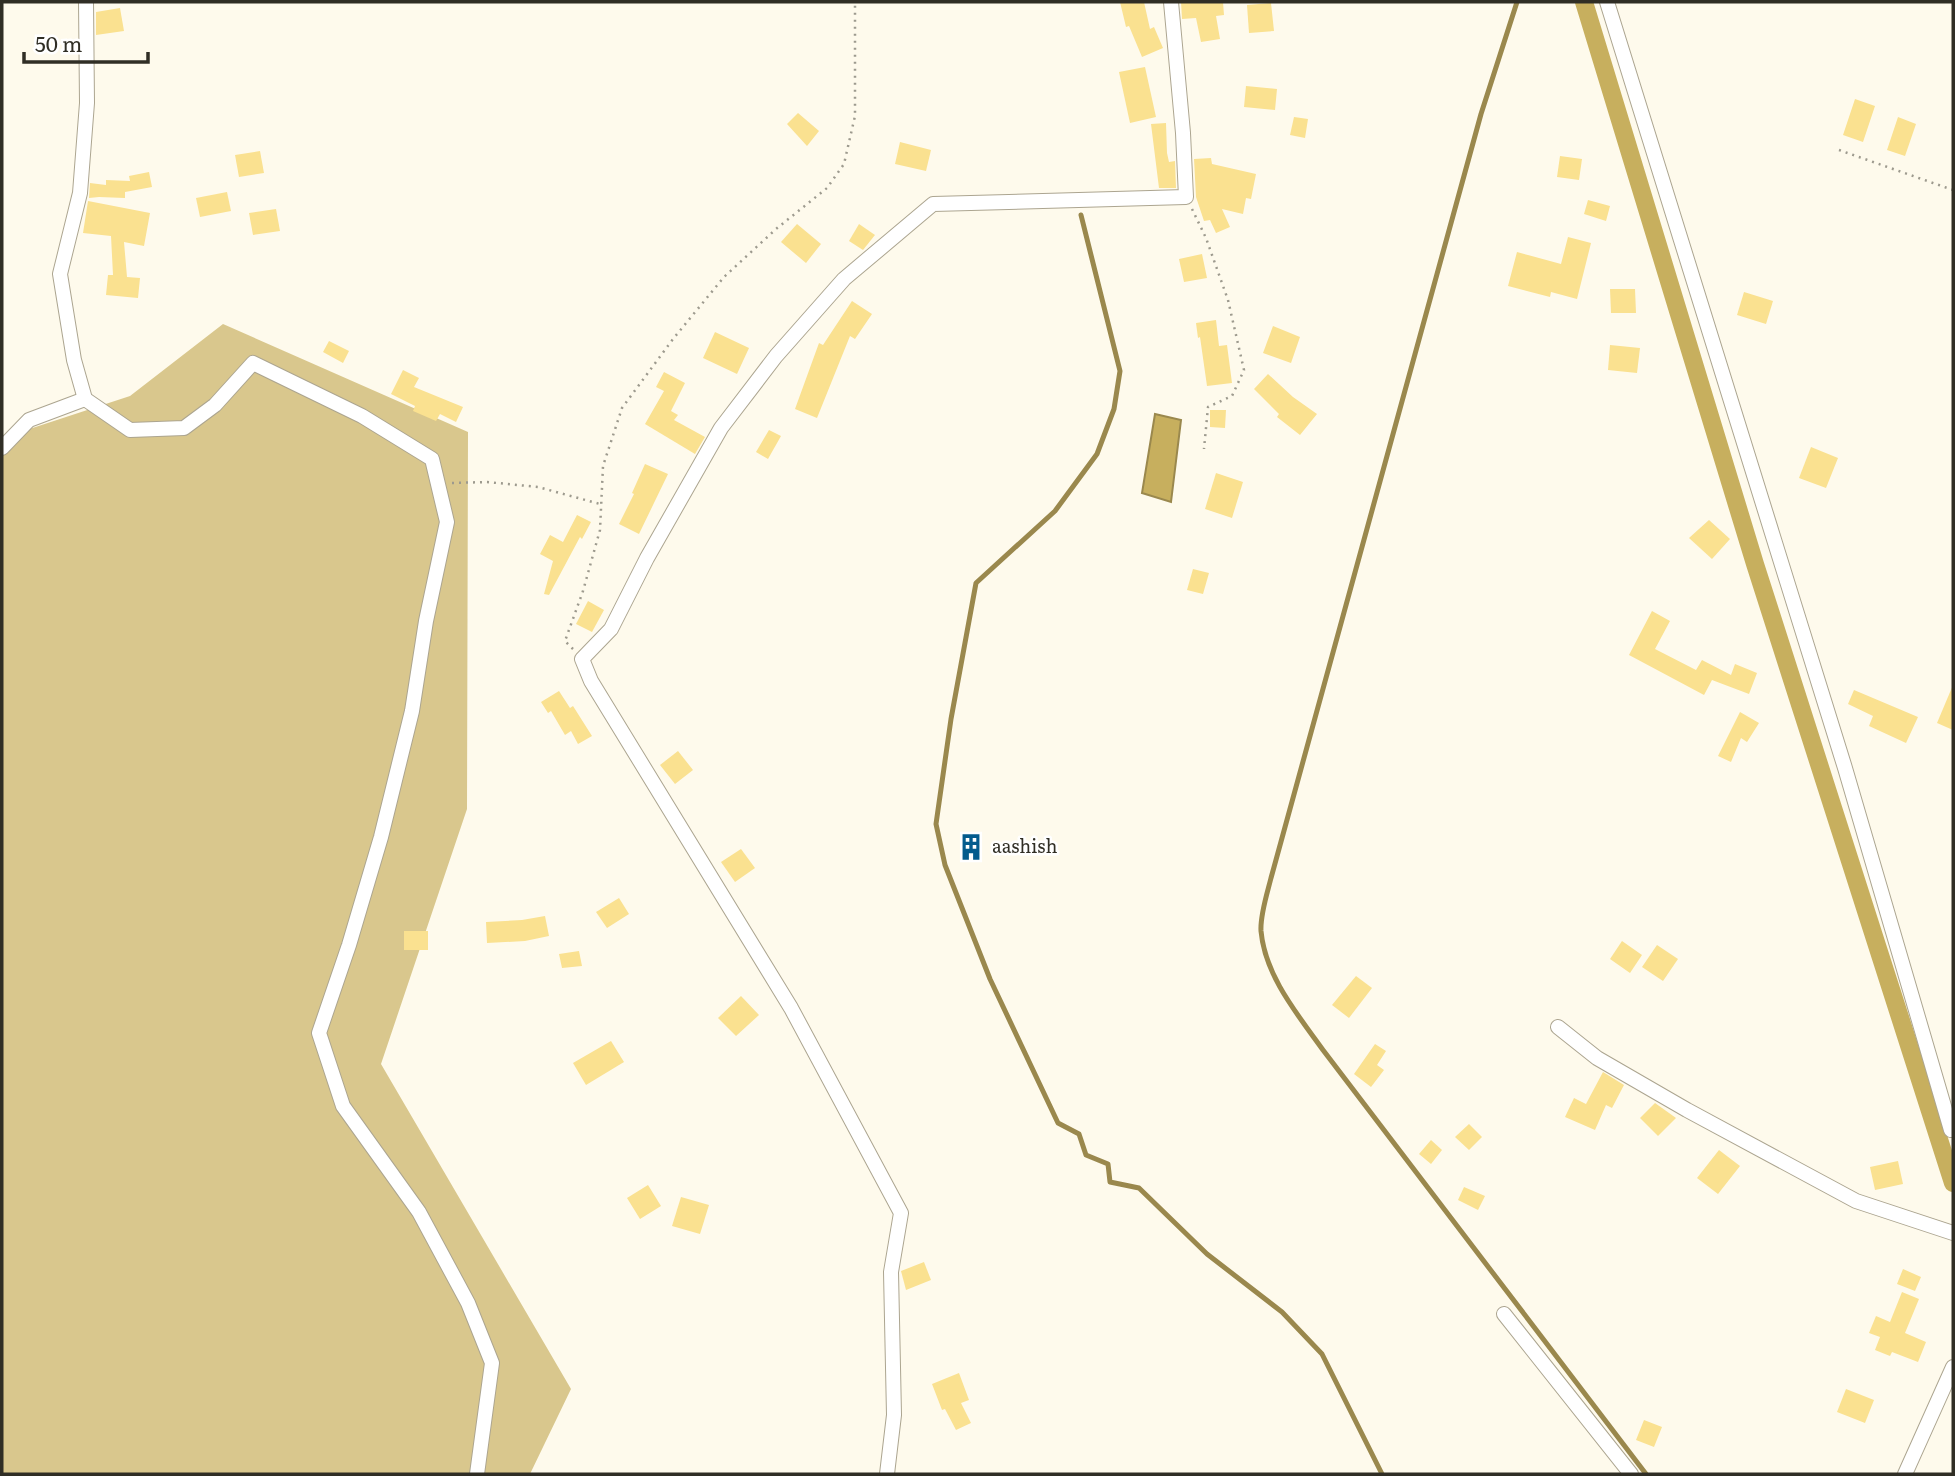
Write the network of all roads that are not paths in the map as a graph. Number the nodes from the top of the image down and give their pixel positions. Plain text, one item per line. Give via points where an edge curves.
1 (86, 2) edge
2 (1171, 2) edge
3 (1607, 2) edge
4 (85, 400) junction
5 (2, 448) edge
6 (1558, 1027) dead end
7 (1953, 1131) edge
8 (1953, 1233) edge
9 (1504, 1314) dead end
10 (1953, 1367) edge
11 (477, 1474) edge
12 (887, 1474) edge
13 (1631, 1474) edge
14 (1905, 1474) edge

1 - 4 street via 87,103 80,193 60,274
2 - 12 street via 1186,197 933,204 844,279 768,366 721,428 611,629 582,659 591,681 790,1008 901,1213 891,1272 894,1415
3 - 7 street
4 - 5 street via 29,421
4 - 11 street via 130,430 184,428 215,405 253,363 362,416 432,459 447,522 412,711 381,836 319,1033 343,1107 419,1212 468,1303 492,1363
6 - 8 street via 1597,1058 1675,1104 1856,1201
9 - 13 street
10 - 14 street

